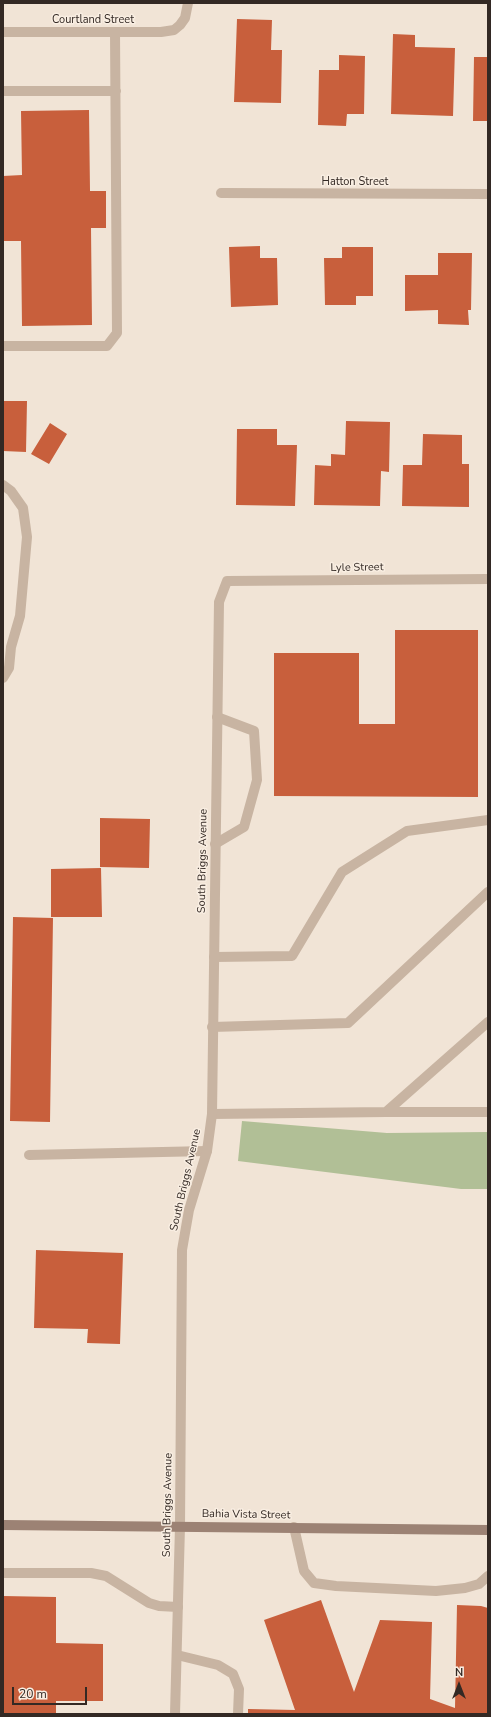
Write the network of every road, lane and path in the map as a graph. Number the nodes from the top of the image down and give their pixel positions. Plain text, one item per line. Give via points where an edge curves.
1 (188, 3) edge
2 (3, 32) edge
3 (115, 32) junction
4 (3, 91) edge
5 (116, 92) junction
6 (221, 193) dead end
7 (488, 194) edge
8 (3, 346) edge
9 (3, 485) edge
10 (488, 579) edge
11 (227, 582) joint
12 (3, 678) edge
13 (217, 717) junction
14 (488, 820) edge
15 (215, 844) junction
16 (488, 892) edge
17 (214, 957) junction
18 (488, 1022) edge
19 (212, 1028) junction
20 (386, 1112) junction
21 (488, 1112) edge
22 (212, 1114) junction
23 (207, 1151) junction
24 (29, 1155) dead end
25 (3, 1525) edge
26 (180, 1526) junction
27 (294, 1528) junction
28 (488, 1530) edge
29 (3, 1573) edge
30 (488, 1576) edge
31 (178, 1607) junction
32 (177, 1655) junction
33 (175, 1714) edge
34 (238, 1714) edge

1 - 3 street, Courtland Street via 185,18 174,30
2 - 3 street, Courtland Street
3 - 5 street
4 - 5 street
5 - 8 street via 118,333 107,346
6 - 7 street, Hatton Street
9 - 12 street via 11,491 22,508 27,537 20,616 11,647 9,668
10 - 11 street, Lyle Street
11 - 13 street, South Briggs Avenue via 219,602
13 - 15 street, South Briggs Avenue
13 - 15 street via 254,731 257,780 244,827
14 - 17 street via 408,831 342,872 292,956
15 - 17 street, South Briggs Avenue
16 - 19 street via 348,1022
17 - 19 street, South Briggs Avenue
18 - 20 street
19 - 22 street, South Briggs Avenue
20 - 21 street
20 - 22 street
22 - 23 street, South Briggs Avenue
23 - 24 street
23 - 26 street, South Briggs Avenue via 189,1210 182,1250
25 - 26 street, Bahia Vista Street
26 - 27 street, Bahia Vista Street
26 - 31 street, South Briggs Avenue
27 - 28 street, Bahia Vista Street
27 - 30 street via 304,1571 314,1583 436,1591 479,1584
29 - 31 street via 92,1573 106,1576 149,1603
31 - 32 street, South Briggs Avenue
32 - 33 street, South Briggs Avenue
32 - 34 street via 218,1664 233,1674 239,1689

